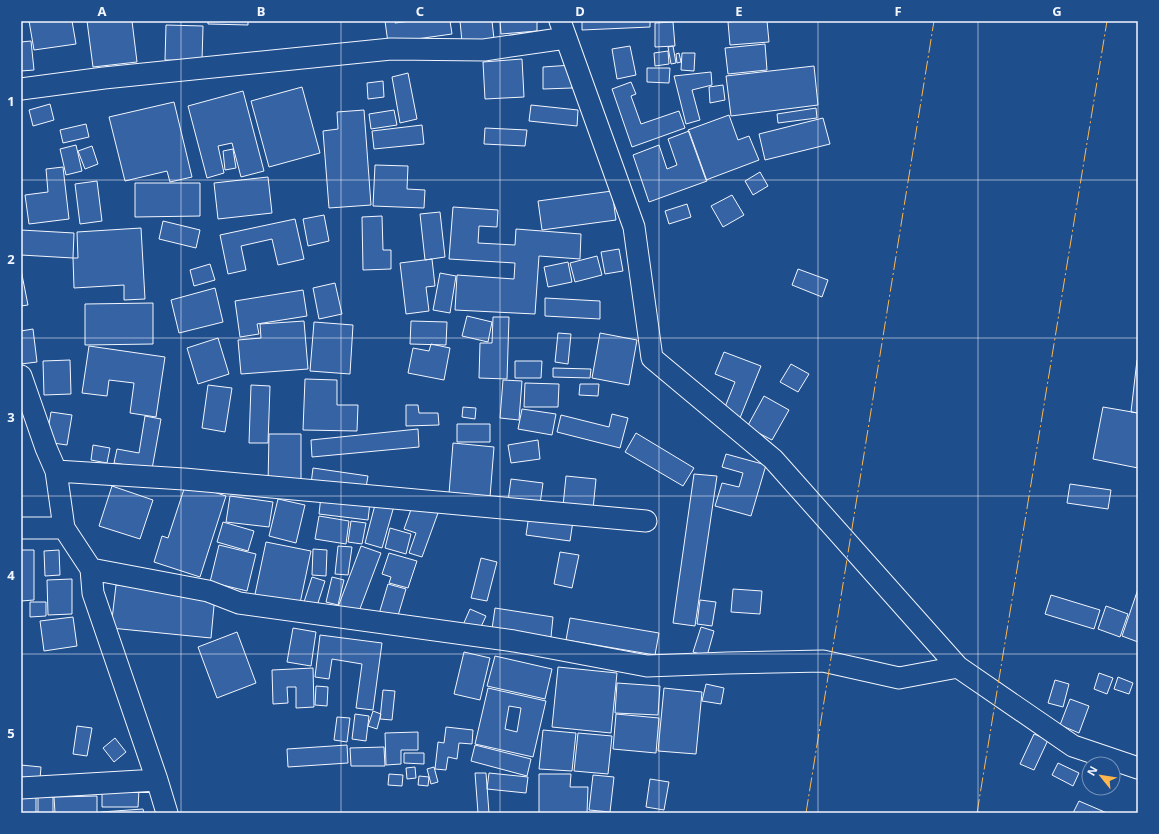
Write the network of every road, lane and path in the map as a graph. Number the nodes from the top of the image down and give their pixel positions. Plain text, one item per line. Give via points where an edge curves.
1 (564, 29) edge
2 (21, 89) edge
3 (21, 376) edge
4 (56, 471) junction
5 (646, 521) dead end
6 (21, 528) edge
7 (64, 528) junction
8 (91, 569) junction
9 (958, 667) junction
10 (1138, 768) edge
11 (157, 780) junction
12 (21, 788) edge
13 (167, 813) edge

1 - 2 street via 484,50 391,49 104,78
1 - 9 street via 634,227 652,358 773,459
3 - 4 street
4 - 5 street via 184,479
4 - 7 street
6 - 7 street
7 - 8 street
8 - 9 street via 208,590 239,603 514,641 647,666 823,661 899,678
8 - 11 street via 93,593
9 - 10 street via 1073,746
11 - 12 street
11 - 13 street

